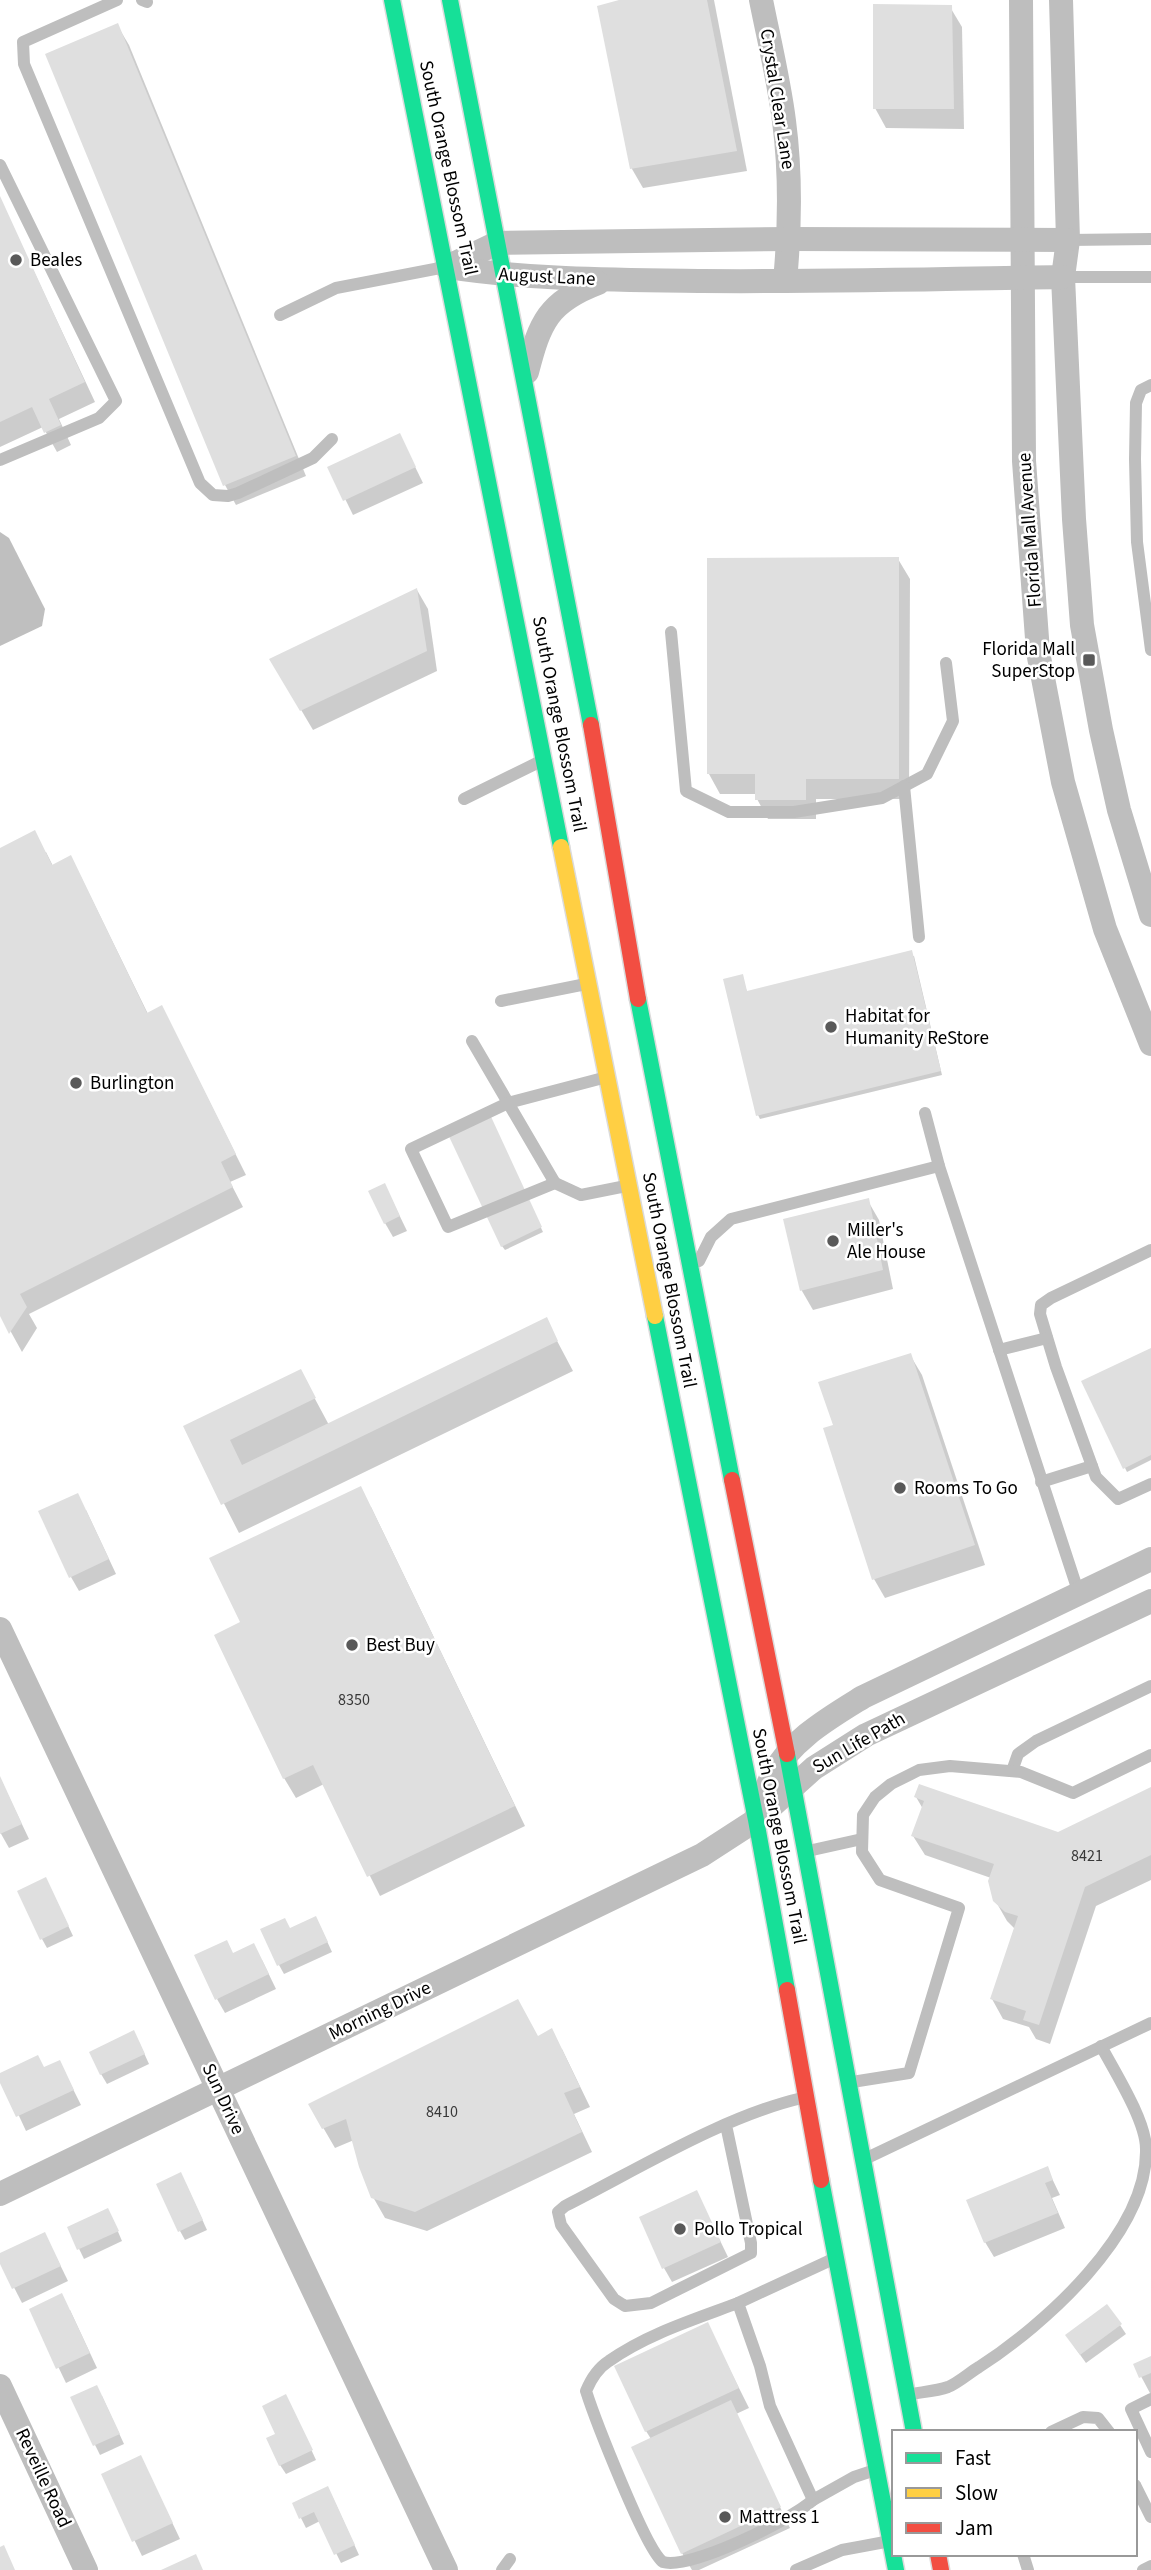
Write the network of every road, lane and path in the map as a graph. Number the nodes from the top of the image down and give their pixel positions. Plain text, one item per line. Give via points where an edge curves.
1 (117, 0) edge
2 (392, 0) edge
3 (450, 0) edge
4 (761, 0) edge
5 (1021, 0) edge
6 (1061, 0) edge
7 (0, 165) edge
8 (789, 239) junction
9 (1023, 240) junction
10 (1068, 240) junction
11 (1151, 240) edge
12 (497, 243) junction
13 (447, 267) junction
14 (503, 276) junction
15 (1063, 277) junction
16 (1151, 277) edge
17 (1022, 278) junction
18 (606, 280) junction
19 (785, 281) junction
20 (280, 315) dead end
21 (524, 382) junction
22 (1151, 385) edge
23 (332, 439) dead end
24 (0, 460) edge
25 (671, 632) dead end
26 (1150, 643) edge
27 (946, 663) dead end
28 (545, 760) junction
29 (904, 786) junction
30 (464, 800) dead end
31 (1151, 915) edge
32 (919, 937) dead end
33 (588, 984) junction
34 (501, 1001) dead end
35 (472, 1041) dead end
36 (1151, 1044) edge
37 (607, 1077) junction
38 (508, 1103) junction
39 (925, 1113) dead end
40 (939, 1166) junction
41 (555, 1183) junction
42 (628, 1186) junction
43 (1151, 1250) edge
44 (692, 1277) junction
45 (1047, 1338) junction
46 (999, 1350) junction
47 (1092, 1466) junction
48 (1041, 1482) junction
49 (1151, 1484) edge
50 (1151, 1559) edge
51 (1079, 1594) junction
52 (1151, 1601) edge
53 (0, 1629) edge
54 (1090, 1629) junction
55 (1151, 1686) edge
56 (787, 1754) junction
57 (1151, 1755) edge
58 (1013, 1771) junction
59 (793, 1785) junction
60 (755, 1820) junction
61 (862, 1839) junction
62 (806, 1852) junction
63 (1151, 2023) edge
64 (1101, 2046) junction
65 (848, 2083) junction
66 (219, 2090) junction
67 (806, 2097) junction
68 (726, 2125) junction
69 (862, 2160) junction
70 (0, 2194) edge
71 (835, 2259) junction
72 (738, 2302) junction
73 (0, 2386) edge
74 (907, 2394) junction
75 (1151, 2399) edge
76 (914, 2430) edge
77 (1055, 2430) edge
78 (1108, 2430) edge
79 (1151, 2452) edge
80 (876, 2470) junction
81 (813, 2500) junction
82 (1139, 2503) edge
83 (1151, 2517) edge
84 (890, 2541) junction
85 (892, 2551) edge
86 (1151, 2566) edge
87 (86, 2570) edge
88 (446, 2570) edge
89 (796, 2570) edge
90 (1143, 2570) edge

1 - 23 lane via 23,42 24,64 200,483 213,495 238,493 313,458
2 - 13 main road, South Orange Blossom Trail
3 - 12 main road, South Orange Blossom Trail
4 - 8 street, Crystal Clear Lane via 784,120
5 - 9 street, Florida Mall Avenue
6 - 10 street
7 - 24 lane via 116,401 99,418
8 - 9 street, August Lane
8 - 12 street, August Lane
8 - 19 street, Crystal Clear Lane
9 - 10 street, August Lane
9 - 17 street, Florida Mall Avenue
10 - 11 lane
10 - 15 street
12 - 13 street, August Lane
12 - 14 main road, South Orange Blossom Trail
13 - 14 street, August Lane
13 - 20 lane via 336,288
13 - 28 main road, South Orange Blossom Trail
14 - 18 street, August Lane
14 - 21 main road, South Orange Blossom Trail
15 - 16 lane
15 - 17 street, August Lane
15 - 31 street via 1082,625 1119,810
17 - 19 street, August Lane
17 - 36 street, Florida Mall Avenue via 1024,461 1038,652 1063,782 1101,916
18 - 19 street, August Lane
18 - 21 street via 574,292 549,313
21 - 44 main road, South Orange Blossom Trail
22 - 26 lane via 1142,390 1136,403 1135,459 1136,542
25 - 29 lane via 686,791 729,811 794,812 882,798
27 - 29 lane via 953,721 927,774
28 - 30 lane
28 - 33 main road, South Orange Blossom Trail
29 - 32 lane
33 - 34 lane
33 - 37 main road, South Orange Blossom Trail
35 - 38 lane
37 - 38 lane
37 - 42 main road, South Orange Blossom Trail
38 - 41 lane
38 - 41 lane via 411,1149 448,1227
39 - 40 lane
40 - 44 lane via 731,1219 711,1237
40 - 46 lane
41 - 42 lane via 581,1195
42 - 60 main road, South Orange Blossom Trail
43 - 45 lane via 1041,1305
44 - 56 main road, South Orange Blossom Trail
45 - 46 lane
45 - 47 lane
46 - 48 lane
47 - 48 lane
47 - 49 lane via 1096,1477 1118,1499
48 - 51 lane
50 - 51 street, Sun Life Path
51 - 54 street
51 - 56 street, Sun Life Path via 863,1698
52 - 54 street, Sun Life Path
53 - 66 street, Sun Drive
54 - 59 street, Sun Life Path via 866,1735
55 - 58 lane via 1036,1741 1018,1754
56 - 59 main road, South Orange Blossom Trail
56 - 60 street, Sun Life Path
57 - 58 lane via 1073,1793
58 - 61 lane via 950,1766 919,1770 875,1797 863,1815
59 - 60 street, Sun Life Path
59 - 62 main road, South Orange Blossom Trail
60 - 66 street, Morning Drive via 702,1855
60 - 67 main road, South Orange Blossom Trail
61 - 62 lane
61 - 65 lane via 862,1852 880,1880 959,1908 909,2073
62 - 65 main road, South Orange Blossom Trail
63 - 64 lane
64 - 69 lane
64 - 74 lane via 1143,2133 1146,2149 1135,2202 1079,2285 1015,2342 948,2387
65 - 69 main road, South Orange Blossom Trail
66 - 70 street, Morning Drive
66 - 88 street, Sun Drive
67 - 68 lane
67 - 71 main road, South Orange Blossom Trail
68 - 68 lane via 558,2212 561,2225 614,2300 625,2306 651,2303 751,2252
69 - 74 main road, South Orange Blossom Trail
71 - 72 lane
71 - 80 main road, South Orange Blossom Trail
72 - 81 lane via 770,2406
72 - 81 lane via 607,2361 586,2390 592,2411 640,2527 664,2563 674,2566 712,2558
73 - 87 street, Reveille Road
74 - 76 main road, South Orange Blossom Trail
75 - 79 lane via 1131,2409
77 - 78 lane via 1092,2417
80 - 81 lane
80 - 84 main road, South Orange Blossom Trail
82 - 83 lane
84 - 85 main road, South Orange Blossom Trail
84 - 89 lane via 842,2550
86 - 90 lane

